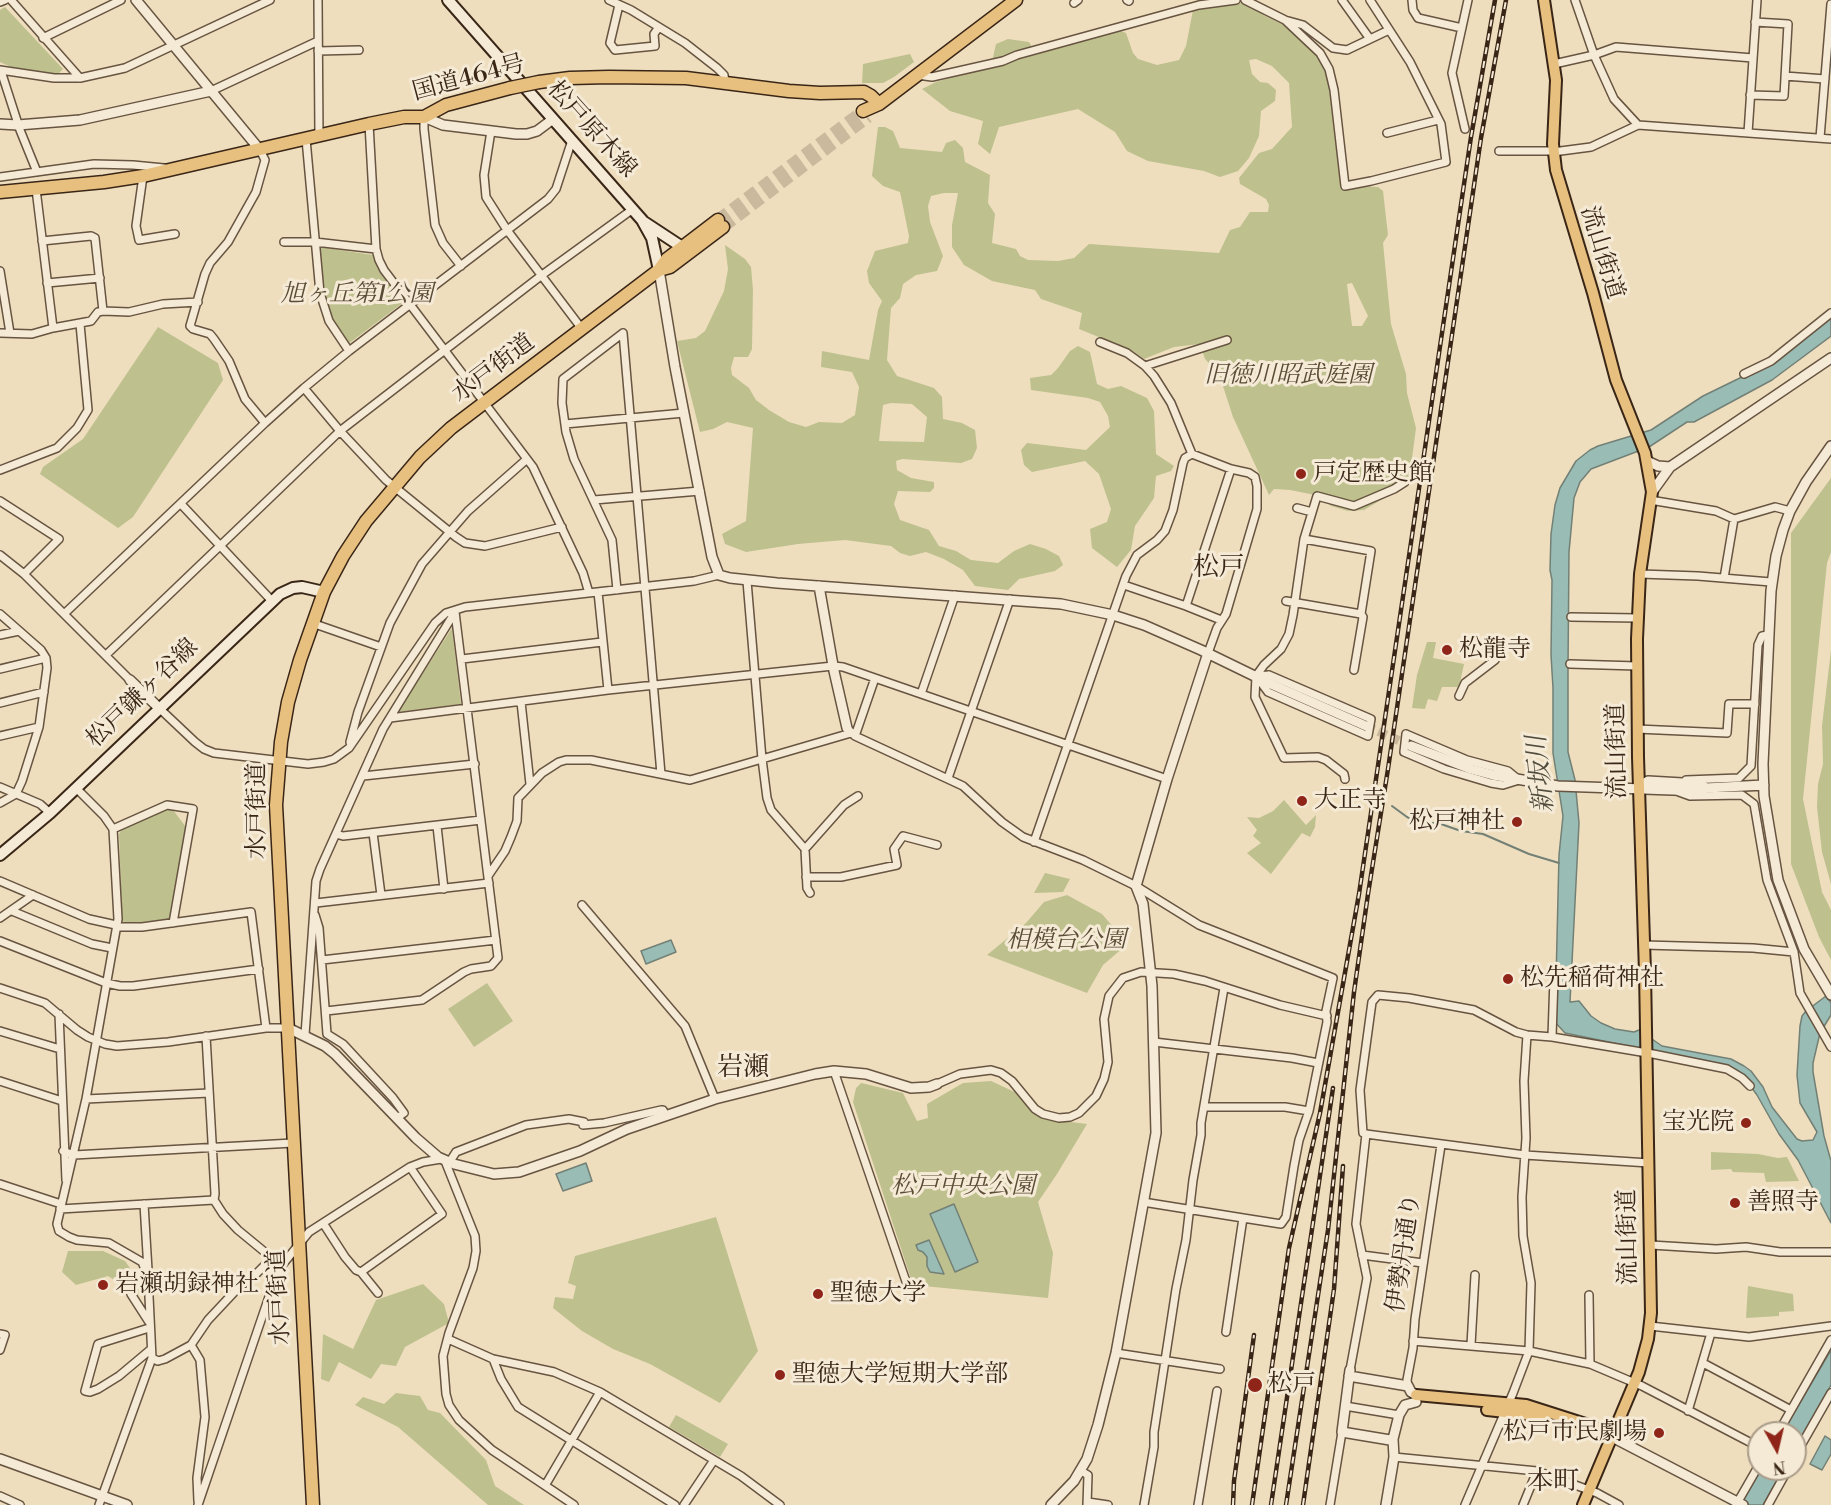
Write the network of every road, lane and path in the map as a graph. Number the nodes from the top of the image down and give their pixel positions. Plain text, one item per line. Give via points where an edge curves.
1 (5, 0) edge
2 (11, 0) edge
3 (122, 0) edge
4 (136, 0) edge
5 (270, 0) edge
6 (318, 0) edge
7 (448, 0) edge
8 (609, 0) edge
9 (1016, 0) edge
10 (1236, 0) edge
11 (1245, 0) edge
12 (1342, 0) edge
13 (1370, 0) edge
14 (1412, 0) edge
15 (1468, 0) edge
16 (1544, 0) edge
17 (1575, 0) edge
18 (1757, 0) edge
19 (0, 3) edge
20 (619, 4) junction
21 (1831, 4) edge
22 (1285, 20) junction
23 (1755, 22) junction
24 (659, 27) junction
25 (1462, 28) junction
26 (1389, 30) junction
27 (43, 38) junction
28 (1370, 39) junction
29 (318, 41) junction
30 (173, 45) junction
31 (359, 50) dead end
32 (318, 51) junction
33 (1594, 55) junction
34 (1753, 58) junction
35 (1554, 64) junction
36 (1, 70) edge
37 (917, 75) junction
38 (1785, 76) junction
39 (80, 78) junction
40 (1825, 79) junction
41 (725, 82) junction
42 (212, 91) junction
43 (1750, 95) junction
44 (879, 104) junction
45 (866, 114) tunnel mouth
46 (424, 117) junction
47 (553, 119) junction
48 (1438, 120) junction
49 (369, 123) junction
50 (0, 124) edge
51 (18, 125) junction
52 (1638, 125) junction
53 (1465, 129) dead end
54 (491, 131) junction
55 (1387, 133) dead end
56 (1748, 133) junction
57 (320, 136) junction
58 (1820, 138) junction
59 (306, 139) junction
60 (1831, 139) edge
61 (572, 140) junction
62 (260, 150) junction
63 (1499, 151) dead end
64 (1553, 151) junction
65 (170, 171) junction
66 (37, 172) junction
67 (143, 176) junction
68 (0, 177) edge
69 (36, 189) junction
70 (0, 192) edge
71 (633, 209) junction
72 (642, 220) junction
73 (507, 230) junction
74 (175, 234) dead end
75 (42, 241) junction
76 (284, 242) dead end
77 (315, 242) junction
78 (682, 247) junction
79 (376, 249) junction
80 (461, 266) junction
81 (659, 270) junction
82 (0, 271) edge
83 (542, 275) junction
84 (100, 278) junction
85 (47, 283) junction
86 (198, 302) junction
87 (410, 304) junction
88 (103, 311) junction
89 (1831, 313) edge
90 (80, 324) junction
91 (53, 328) junction
92 (582, 329) junction
93 (0, 333) edge
94 (10, 333) junction
95 (1227, 340) dead end
96 (1100, 342) dead end
97 (349, 351) junction
98 (445, 351) junction
99 (1831, 358) edge
100 (1145, 366) junction
101 (1744, 374) dead end
102 (304, 388) junction
103 (484, 402) junction
104 (684, 413) junction
105 (630, 419) junction
106 (265, 423) junction
107 (565, 424) junction
108 (340, 431) junction
109 (1831, 446) edge
110 (1191, 454) junction
111 (1645, 456) junction
112 (527, 459) junction
113 (1670, 467) junction
114 (1231, 469) junction
115 (0, 470) edge
116 (1405, 482) dead end
117 (393, 487) junction
118 (700, 491) junction
119 (1651, 496) junction
120 (637, 497) junction
121 (594, 500) junction
122 (0, 501) edge
123 (181, 504) junction
124 (1297, 508) dead end
125 (1790, 511) junction
126 (1312, 512) junction
127 (1734, 519) junction
128 (562, 527) junction
129 (448, 532) junction
130 (1304, 539) junction
131 (220, 545) junction
132 (0, 555) edge
133 (24, 574) junction
134 (1640, 574) junction
135 (719, 575) junction
136 (1724, 578) junction
137 (747, 580) junction
138 (1772, 582) junction
139 (1124, 585) junction
140 (645, 586) junction
141 (819, 586) junction
142 (617, 590) junction
143 (324, 592) junction
144 (598, 592) junction
145 (589, 593) junction
146 (955, 595) junction
147 (1010, 599) junction
148 (272, 601) junction
149 (1290, 602) junction
150 (1186, 606) junction
151 (456, 611) junction
152 (0, 614) edge
153 (64, 614) junction
154 (1361, 614) junction
155 (1113, 615) junction
156 (1571, 617) dead end
157 (1637, 618) junction
158 (1221, 620) junction
159 (312, 623) junction
160 (19, 631) junction
161 (0, 635) edge
162 (1768, 635) junction
163 (602, 642) junction
164 (381, 647) junction
165 (1208, 653) junction
166 (106, 655) junction
167 (46, 658) junction
168 (462, 659) junction
169 (1495, 660) dead end
170 (1570, 664) dead end
171 (833, 666) junction
172 (1637, 666) junction
173 (0, 669) edge
174 (1354, 670) dead end
175 (755, 675) junction
176 (1256, 676) junction
177 (875, 678) junction
178 (130, 680) joint
179 (654, 686) junction
180 (608, 690) junction
181 (44, 692) junction
182 (921, 694) junction
183 (1459, 696) dead end
184 (521, 702) junction
185 (0, 703) edge
186 (1755, 704) junction
187 (159, 708) junction
188 (468, 709) junction
189 (971, 712) junction
190 (390, 717) junction
191 (1366, 726) tunnel mouth
192 (39, 727) junction
193 (1637, 729) junction
194 (851, 732) junction
195 (0, 736) edge
196 (1068, 745) junction
197 (1411, 746) tunnel mouth
198 (349, 748) junction
199 (762, 759) junction
200 (279, 760) junction
201 (475, 764) junction
202 (661, 774) junction
203 (363, 776) junction
204 (948, 778) junction
205 (1167, 779) junction
206 (1346, 779) dead end
207 (1519, 780) junction
208 (1681, 783) junction
209 (530, 784) junction
210 (1764, 785) junction
211 (0, 787) edge
212 (1639, 787) junction
213 (76, 788) junction
214 (1706, 788) junction
215 (1673, 790) junction
216 (16, 794) junction
217 (858, 796) dead end
218 (0, 803) edge
219 (50, 813) junction
220 (482, 820) junction
221 (437, 826) junction
222 (113, 829) junction
223 (373, 833) junction
224 (336, 834) junction
225 (1034, 842) junction
226 (937, 845) dead end
227 (804, 849) junction
228 (0, 855) edge
229 (806, 877) junction
230 (489, 879) junction
231 (0, 881) edge
232 (1136, 886) junction
233 (444, 889) junction
234 (810, 893) dead end
235 (33, 895) junction
236 (381, 895) junction
237 (316, 903) junction
238 (582, 905) dead end
239 (12, 911) junction
240 (314, 913) junction
241 (0, 918) edge
242 (173, 923) junction
243 (116, 926) junction
244 (496, 940) junction
245 (0, 941) edge
246 (1644, 945) junction
247 (112, 948) junction
248 (1794, 952) junction
249 (322, 960) junction
250 (259, 969) junction
251 (1151, 972) junction
252 (1554, 978) dead end
253 (106, 983) junction
254 (0, 988) edge
255 (1224, 988) junction
256 (1831, 995) edge
257 (326, 1011) junction
258 (59, 1014) junction
259 (1327, 1017) junction
260 (266, 1028) junction
261 (288, 1028) junction
262 (0, 1031) edge
263 (305, 1035) junction
264 (1527, 1035) junction
265 (206, 1036) junction
266 (1552, 1037) junction
267 (96, 1041) junction
268 (1154, 1042) junction
269 (1831, 1047) edge
270 (1214, 1048) junction
271 (60, 1049) junction
272 (1647, 1052) junction
273 (1318, 1063) junction
274 (834, 1071) junction
275 (0, 1081) edge
276 (937, 1084) joint
277 (1750, 1086) dead end
278 (209, 1094) junction
279 (86, 1099) junction
280 (715, 1099) junction
281 (62, 1101) junction
282 (1204, 1107) junction
283 (1309, 1111) junction
284 (666, 1116) junction
285 (397, 1118) junction
286 (1366, 1134) junction
287 (293, 1143) junction
288 (1441, 1145) junction
289 (212, 1147) junction
290 (63, 1151) junction
291 (74, 1155) junction
292 (1525, 1155) junction
293 (445, 1161) junction
294 (1648, 1163) junction
295 (410, 1167) junction
296 (0, 1184) edge
297 (66, 1186) junction
298 (214, 1200) junction
299 (1143, 1202) junction
300 (144, 1204) junction
301 (61, 1207) junction
302 (1189, 1211) junction
303 (1243, 1218) junction
304 (322, 1223) junction
305 (1651, 1245) junction
306 (298, 1247) junction
307 (1831, 1252) edge
308 (1362, 1255) junction
309 (272, 1258) junction
310 (1423, 1263) junction
311 (284, 1264) junction
312 (361, 1272) junction
313 (1475, 1275) dead end
314 (148, 1276) junction
315 (378, 1293) dead end
316 (131, 1294) dead end
317 (1589, 1295) dead end
318 (911, 1296) dead end
319 (149, 1325) junction
320 (1650, 1326) junction
321 (1831, 1326) edge
322 (1226, 1332) dead end
323 (1711, 1333) junction
324 (0, 1334) edge
325 (448, 1339) junction
326 (1831, 1340) edge
327 (1413, 1341) junction
328 (191, 1345) junction
329 (1471, 1345) junction
330 (0, 1350) edge
331 (1529, 1351) junction
332 (1116, 1353) junction
333 (151, 1354) junction
334 (493, 1359) junction
335 (1166, 1361) junction
336 (1703, 1363) junction
337 (1590, 1364) junction
338 (1220, 1370) dead end
339 (1350, 1373) junction
340 (1635, 1383) junction
341 (1408, 1386) junction
342 (1217, 1391) dead end
343 (600, 1392) junction
344 (1831, 1393) edge
345 (1416, 1399) junction
346 (1345, 1406) junction
347 (1506, 1407) junction
348 (1688, 1410) junction
349 (1791, 1410) junction
350 (1400, 1414) junction
351 (1785, 1421) edge
352 (1342, 1432) junction
353 (1807, 1435) edge
354 (1612, 1437) junction
355 (1393, 1439) junction
356 (573, 1440) junction
357 (1747, 1441) edge
358 (1394, 1457) junction
359 (0, 1459) edge
360 (714, 1460) junction
361 (1482, 1465) junction
362 (1081, 1471) junction
363 (1537, 1472) junction
364 (1751, 1481) edge
365 (1781, 1481) edge
366 (546, 1484) junction
367 (1589, 1491) junction
368 (0, 1496) edge
369 (100, 1501) edge
370 (1088, 1503) edge
371 (1739, 1504) edge
372 (20, 1505) edge
373 (127, 1505) edge
374 (198, 1505) edge
375 (313, 1505) edge
376 (574, 1505) edge
377 (675, 1505) edge
378 (684, 1505) edge
379 (780, 1505) edge
380 (1051, 1505) edge
381 (1108, 1505) edge
382 (1144, 1505) edge
383 (1198, 1505) edge
384 (1330, 1505) edge
385 (1386, 1505) edge
386 (1465, 1505) edge
387 (1523, 1505) edge
388 (1583, 1505) edge
389 (1619, 1505) edge
390 (1768, 1505) edge

1 - 19 street
2 - 27 street
3 - 27 street
4 - 30 street
5 - 30 street
6 - 29 street
7 - 47 main road, 松戸原木線
8 - 20 street
9 - 37 highway
10 - 37 street via 1199,5 1003,61 932,77
11 - 22 street
12 - 28 street
13 - 26 street
14 - 25 street via 1418,18
15 - 25 street
16 - 35 main road, 流山街道
17 - 33 street
18 - 23 street
20 - 24 street
20 - 24 street via 610,43 615,50 655,46 654,34
21 - 40 street
22 - 28 street via 1303,25 1333,48 1347,50
22 - 48 street via 1320,53 1329,69 1345,186 1446,162
23 - 34 street
23 - 38 street via 1788,24
24 - 41 street via 717,68
25 - 53 street via 1452,72
26 - 28 street
26 - 48 street via 1410,62
27 - 39 street
29 - 32 street
29 - 42 street
30 - 39 street via 125,68
30 - 42 street
31 - 32 street
32 - 57 street
33 - 34 street via 1616,47
33 - 35 street
33 - 52 street via 1614,99
34 - 43 street
35 - 64 main road, 流山街道 via 1557,90
36 - 39 street
36 - 51 street
37 - 44 highway
38 - 40 street
38 - 43 street via 1784,96
40 - 58 street
41 - 44 highway, 国道464号 via 820,93 864,92
41 - 46 highway, 国道464号, bridge via 621,76 570,78 446,105
42 - 51 street via 80,120
42 - 62 street
43 - 56 street
44 - 45 highway
46 - 49 highway, 国道464号
46 - 54 street
46 - 80 street via 435,225 442,243
47 - 54 street via 527,134
47 - 61 main road, 松戸原木線
48 - 55 street
49 - 57 highway, 国道464号
49 - 79 street
50 - 51 street
51 - 66 street
52 - 56 street
52 - 64 street via 1591,147
54 - 73 street via 484,175 486,197
56 - 58 street
57 - 59 highway, 国道464号
58 - 60 street
59 - 62 highway, 国道464号
59 - 77 street
61 - 71 main road, 松戸原木線
61 - 73 street via 549,199
62 - 65 highway, 国道464号
62 - 86 street via 265,159 256,192 228,242 210,263
63 - 64 street
64 - 111 main road, 流山街道 via 1614,373
65 - 66 street via 159,166 94,164
65 - 67 highway, 国道464号
66 - 68 street
67 - 69 highway, 国道464号
67 - 74 street via 136,226 139,240
69 - 70 highway, 国道464号
69 - 75 street
71 - 72 main road, 松戸原木線
71 - 83 street
72 - 78 main road
72 - 81 main road, 松戸原木線 via 652,238
73 - 80 street
73 - 83 street
75 - 84 street via 95,238
75 - 85 street
76 - 77 street
77 - 79 street
77 - 97 street via 323,307
78 - 81 highway, 水戸街道
78 - 81 highway, 水戸街道 via 721,224 670,267
79 - 87 street via 384,270
80 - 87 street
81 - 92 highway, 水戸街道
81 - 104 street
82 - 94 street
83 - 92 street
83 - 98 street
84 - 85 street
84 - 88 street
85 - 91 street
86 - 88 street via 163,304 129,312
86 - 106 street via 190,326 214,339 229,361 245,399
87 - 97 street
87 - 98 street
88 - 90 street via 92,321
89 - 101 street via 1771,361
90 - 91 street
90 - 115 street via 88,410 57,448
91 - 94 street
92 - 103 highway, 水戸街道
93 - 94 street
95 - 100 street
96 - 100 street
97 - 102 street
98 - 103 street
98 - 108 street
99 - 113 street
100 - 110 street via 1166,391
102 - 106 street
102 - 108 street
103 - 112 street
103 - 117 highway, 水戸街道 via 434,443
104 - 105 street
104 - 118 street
105 - 107 street
105 - 107 street via 623,333 563,379
105 - 120 street
106 - 123 street
107 - 121 street via 574,459
108 - 117 street
108 - 131 street
109 - 125 street
110 - 114 street
110 - 139 street via 1183,463 1167,527 1137,555
111 - 113 street via 1658,466
111 - 119 main road, 流山街道
112 - 128 street
112 - 129 street
113 - 119 street
114 - 150 street
114 - 158 street via 1255,477 1258,503
116 - 126 street via 1354,506 1317,496
117 - 129 street
117 - 143 highway, 水戸街道 via 355,537
118 - 120 street
118 - 135 street
119 - 127 street
119 - 134 main road, 流山街道
120 - 121 street
120 - 140 street
121 - 142 street via 612,540
122 - 133 street via 59,539
123 - 131 street
123 - 153 street
124 - 126 street
125 - 127 street via 1776,507
125 - 138 street
126 - 130 street
127 - 136 street
128 - 129 street via 479,546 465,543
128 - 145 street
129 - 164 street via 422,564
130 - 149 street
130 - 154 street via 1371,551
131 - 148 street
131 - 166 street
132 - 133 street
133 - 153 street
134 - 136 street
134 - 157 main road, 流山街道
135 - 137 street
135 - 140 street
136 - 138 street
137 - 141 street
137 - 175 street
138 - 162 street
139 - 150 street
139 - 155 street
140 - 142 street
140 - 179 street
141 - 146 street
141 - 171 street
142 - 144 street
143 - 148 main road, 松戸鎌ヶ谷線 via 309,587 293,588
143 - 159 highway, 水戸街道
144 - 145 street
144 - 163 street
145 - 151 street
146 - 147 street
146 - 182 street
147 - 155 street via 1078,606
147 - 189 street
148 - 187 main road, 松戸鎌ヶ谷線
149 - 154 street
149 - 176 street via 1292,625 1286,642
150 - 158 street
151 - 168 street
151 - 190 street
151 - 198 street via 435,623
152 - 160 street
153 - 166 street
154 - 174 street
155 - 165 street
155 - 196 street
156 - 157 street
157 - 172 main road, 流山街道
158 - 165 street
159 - 164 street
159 - 200 highway, 水戸街道 via 288,702
160 - 161 street
160 - 167 street
162 - 186 street via 1762,636 1758,645
162 - 210 street
163 - 168 street
163 - 180 street
164 - 198 street
165 - 176 street
165 - 205 street
166 - 178 street
167 - 173 street
167 - 181 street
168 - 188 street
169 - 183 street via 1466,683
170 - 172 street
171 - 175 street
171 - 177 street
171 - 194 street
172 - 193 main road, 流山街道
175 - 179 street
175 - 199 street
176 - 176 street via 1268,692 1368,736 1371,719 1269,675
176 - 191 street
176 - 206 street via 1255,697 1284,758 1318,757
177 - 182 street
177 - 194 street
178 - 187 street
179 - 180 street
179 - 202 street
180 - 184 street
181 - 185 street
181 - 192 street
182 - 189 street
184 - 188 street
184 - 209 street
186 - 193 street via 1729,704 1727,733
186 - 208 street via 1752,766 1739,778 1688,779
187 - 200 street via 204,749
187 - 213 main road, 松戸鎌ヶ谷線
188 - 190 street
188 - 201 street
189 - 196 street
189 - 204 street
190 - 203 street
192 - 195 street
192 - 216 street
193 - 212 main road, 流山街道
194 - 199 street
194 - 204 street
196 - 205 street
196 - 225 street
197 - 207 street via 1471,769
198 - 200 street via 324,762
199 - 202 street via 690,780
199 - 227 street via 771,810
200 - 261 highway, 水戸街道 via 276,820
201 - 203 street
201 - 220 street
202 - 209 street via 591,760 566,760 552,765
203 - 224 street
204 - 225 street via 963,786 1011,829
205 - 232 street
207 - 207 street via 1508,771 1467,760 1406,734 1404,752 1444,769 1503,785
207 - 212 street via 1576,788
208 - 212 street via 1648,781
208 - 214 street
209 - 230 street via 518,798 517,821
210 - 214 street
210 - 256 street via 1781,890 1808,957
211 - 216 street
212 - 215 street
212 - 246 main road, 流山街道
213 - 219 main road, 松戸鎌ヶ谷線
213 - 222 street
214 - 215 street
215 - 248 street via 1690,796 1742,795 1754,804 1769,888
216 - 218 street
216 - 219 street
217 - 227 street via 844,805
219 - 228 main road, 松戸鎌ヶ谷線
220 - 221 street
220 - 230 street
221 - 223 street
221 - 233 street
222 - 242 street via 167,805 193,809
222 - 243 street
223 - 224 street
223 - 236 street
224 - 237 street via 316,881
225 - 232 street
226 - 229 street via 903,836 894,849 897,865 842,877
227 - 229 street
229 - 234 street
230 - 233 street
230 - 244 street
231 - 235 street
232 - 251 street via 1143,904
232 - 259 street via 1199,925 1333,978
233 - 236 street
235 - 239 street
235 - 243 street
236 - 237 street
237 - 240 street
238 - 280 street via 685,1026
239 - 241 street
239 - 247 street via 92,944
240 - 249 street
240 - 263 street
242 - 243 street
242 - 250 street via 251,912
243 - 247 street
244 - 249 street
244 - 257 street via 496,963 471,969 422,1000
245 - 253 street
246 - 248 street
246 - 272 main road, 流山街道
247 - 253 street
248 - 269 street via 1800,993
249 - 257 street
250 - 253 street via 133,986
250 - 260 street
251 - 255 street
251 - 268 street
251 - 276 street via 1131,974 1109,996 1104,1012 1108,1062 1104,1079 1096,1096 1079,1113 1059,1118 1043,1114 1001,1073 982,1070
252 - 266 street
253 - 267 street
254 - 258 street via 45,1003
255 - 259 street
255 - 270 street
257 - 285 street via 327,1034 343,1044 393,1098 404,1113
258 - 267 street
258 - 271 street
259 - 273 street
260 - 261 street
260 - 265 street
261 - 263 street
261 - 287 highway, 水戸街道
262 - 271 street
263 - 285 street via 335,1054
264 - 266 street
264 - 286 street via 1473,1010 1378,995 1372,1002 1360,1090
264 - 292 street
265 - 267 street via 132,1046
265 - 278 street
266 - 272 street
267 - 279 street
268 - 270 street
268 - 299 street via 1156,1133
270 - 273 street
270 - 282 street
271 - 281 street
272 - 277 street via 1727,1069
272 - 294 main road, 流山街道
273 - 283 street
274 - 276 street via 866,1074 911,1088
274 - 280 street
274 - 318 street
275 - 281 street
278 - 279 street
278 - 289 street
279 - 291 street
280 - 284 street
281 - 290 street
282 - 283 street via 1285,1107
282 - 302 street
283 - 303 street via 1295,1157 1286,1217 1281,1224
284 - 293 street via 519,1172 494,1174
284 - 293 street via 661,1110 604,1123 584,1124 569,1119 526,1125 456,1152
285 - 293 street
286 - 288 street
286 - 308 street via 1356,1208
287 - 289 street
287 - 306 highway, 水戸街道
288 - 292 street
288 - 310 street, 伊勢丹通り
289 - 291 street
289 - 298 street
290 - 291 street
290 - 297 street
291 - 297 street
292 - 294 street
292 - 331 street via 1522,1197 1523,1236 1531,1283
293 - 295 street
293 - 325 street via 475,1236 476,1251
294 - 305 main road, 流山街道
295 - 304 street
295 - 312 street via 442,1214
296 - 301 street
297 - 301 street
298 - 300 street
298 - 309 street via 238,1230
299 - 302 street
299 - 332 street
300 - 301 street
300 - 314 street
301 - 314 street via 59,1231 77,1240 115,1246 142,1262
302 - 303 street
302 - 335 street
303 - 322 street
304 - 306 street
304 - 312 street via 345,1257
305 - 307 street
305 - 320 main road, 流山街道
306 - 311 street
306 - 375 highway, 水戸街道
308 - 310 street
308 - 339 street via 1366,1278
309 - 311 street
309 - 328 street via 208,1320
310 - 327 street, 伊勢丹通り
311 - 374 street via 273,1285
312 - 315 street
313 - 329 street
314 - 319 street
316 - 319 street
317 - 337 street
319 - 333 street
319 - 333 street via 98,1344 86,1391 98,1389
320 - 323 street
320 - 340 main road, 流山街道
321 - 323 street via 1749,1337
323 - 336 street
324 - 330 street via 5,1335
325 - 334 street
325 - 366 street via 444,1368 446,1394 453,1413 492,1450
326 - 349 street
327 - 329 street
327 - 341 street, 伊勢丹通り
328 - 333 street via 158,1361
328 - 374 street via 203,1374 205,1417 197,1479
329 - 331 street
331 - 337 street
331 - 347 street
332 - 335 street
332 - 362 street
333 - 369 street
334 - 343 street via 554,1372
334 - 356 street via 518,1407
335 - 338 street
335 - 382 street
336 - 348 street
336 - 349 street
337 - 340 street
339 - 341 street
339 - 346 street
340 - 348 street
340 - 354 main road, 流山街道
341 - 345 street
342 - 383 street
343 - 356 street
343 - 360 street
344 - 353 street
345 - 347 main road
345 - 350 street
346 - 350 street
346 - 352 street
347 - 354 main road via 1526,1405 1572,1418
347 - 361 street
348 - 357 street
349 - 351 street
350 - 355 street
352 - 355 street
352 - 384 street
354 - 367 main road, 流山街道
354 - 371 street
355 - 358 street
356 - 366 street
356 - 377 street
358 - 361 street
358 - 385 street
359 - 369 street
360 - 378 street
360 - 379 street
361 - 363 street
361 - 386 street
362 - 370 street via 1088,1475
362 - 380 street
363 - 367 street
363 - 387 street
364 - 371 street
365 - 390 street
366 - 376 street
367 - 388 main road, 流山街道
367 - 389 street
368 - 372 street
369 - 373 street
370 - 381 street

